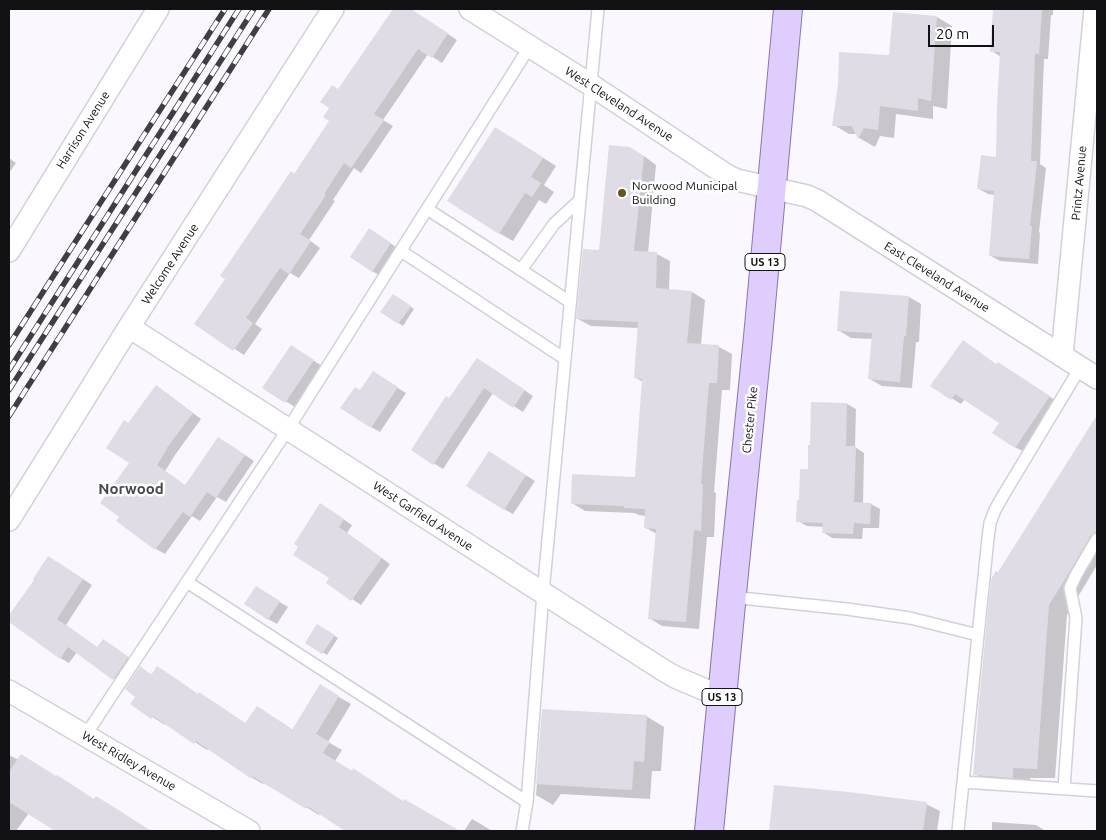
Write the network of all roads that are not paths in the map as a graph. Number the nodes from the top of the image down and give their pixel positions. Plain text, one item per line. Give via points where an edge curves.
1 (158, 9) edge
2 (333, 9) edge
3 (470, 9) edge
4 (598, 9) edge
5 (788, 9) edge
6 (1095, 9) edge
7 (530, 46) junction
8 (590, 84) junction
9 (772, 188) junction
10 (580, 200) junction
11 (427, 210) junction
12 (9, 250) edge
13 (401, 251) junction
14 (522, 270) junction
15 (570, 302) junction
16 (129, 327) junction
17 (565, 359) junction
18 (1080, 367) edge
19 (288, 429) junction
20 (9, 520) edge
21 (1097, 539) edge
22 (187, 582) junction
23 (543, 593) junction
24 (731, 597) junction
25 (978, 635) junction
26 (9, 691) edge
27 (722, 697) junction
28 (85, 736) junction
29 (963, 782) junction
30 (1064, 788) junction
31 (1097, 791) edge
32 (526, 802) junction
33 (248, 831) edge
34 (522, 831) edge
35 (709, 831) edge
36 (958, 831) edge

1 - 12 street, Harrison Avenue
2 - 16 street, Welcome Avenue
3 - 7 street, West Cleveland Avenue
4 - 8 lane
5 - 9 main road, Chester Pike / US 13
6 - 18 street, Printz Avenue
7 - 8 street, West Cleveland Avenue
7 - 11 lane
8 - 9 street, West Cleveland Avenue via 728,176
8 - 10 lane
9 - 18 street, East Cleveland Avenue via 818,201
9 - 24 main road, Chester Pike / US 13
10 - 14 lane via 554,224
10 - 15 lane
11 - 13 lane
11 - 14 lane
13 - 17 lane
13 - 19 lane
14 - 15 lane
15 - 17 lane
16 - 19 street, West Garfield Avenue
16 - 20 street, Welcome Avenue
17 - 23 lane
18 - 25 lane via 990,523
19 - 22 lane
19 - 23 street, West Garfield Avenue
21 - 30 lane via 1070,588 1076,618
22 - 28 lane
22 - 32 lane
23 - 27 street, West Garfield Avenue via 675,677
23 - 32 lane
24 - 25 lane via 910,618
24 - 27 main road, Chester Pike / US 13
25 - 29 lane
26 - 28 street, West Ridley Avenue
27 - 35 main road, Chester Pike / US 13
28 - 33 street, West Ridley Avenue
29 - 30 lane
29 - 36 lane
30 - 31 lane
32 - 34 lane

